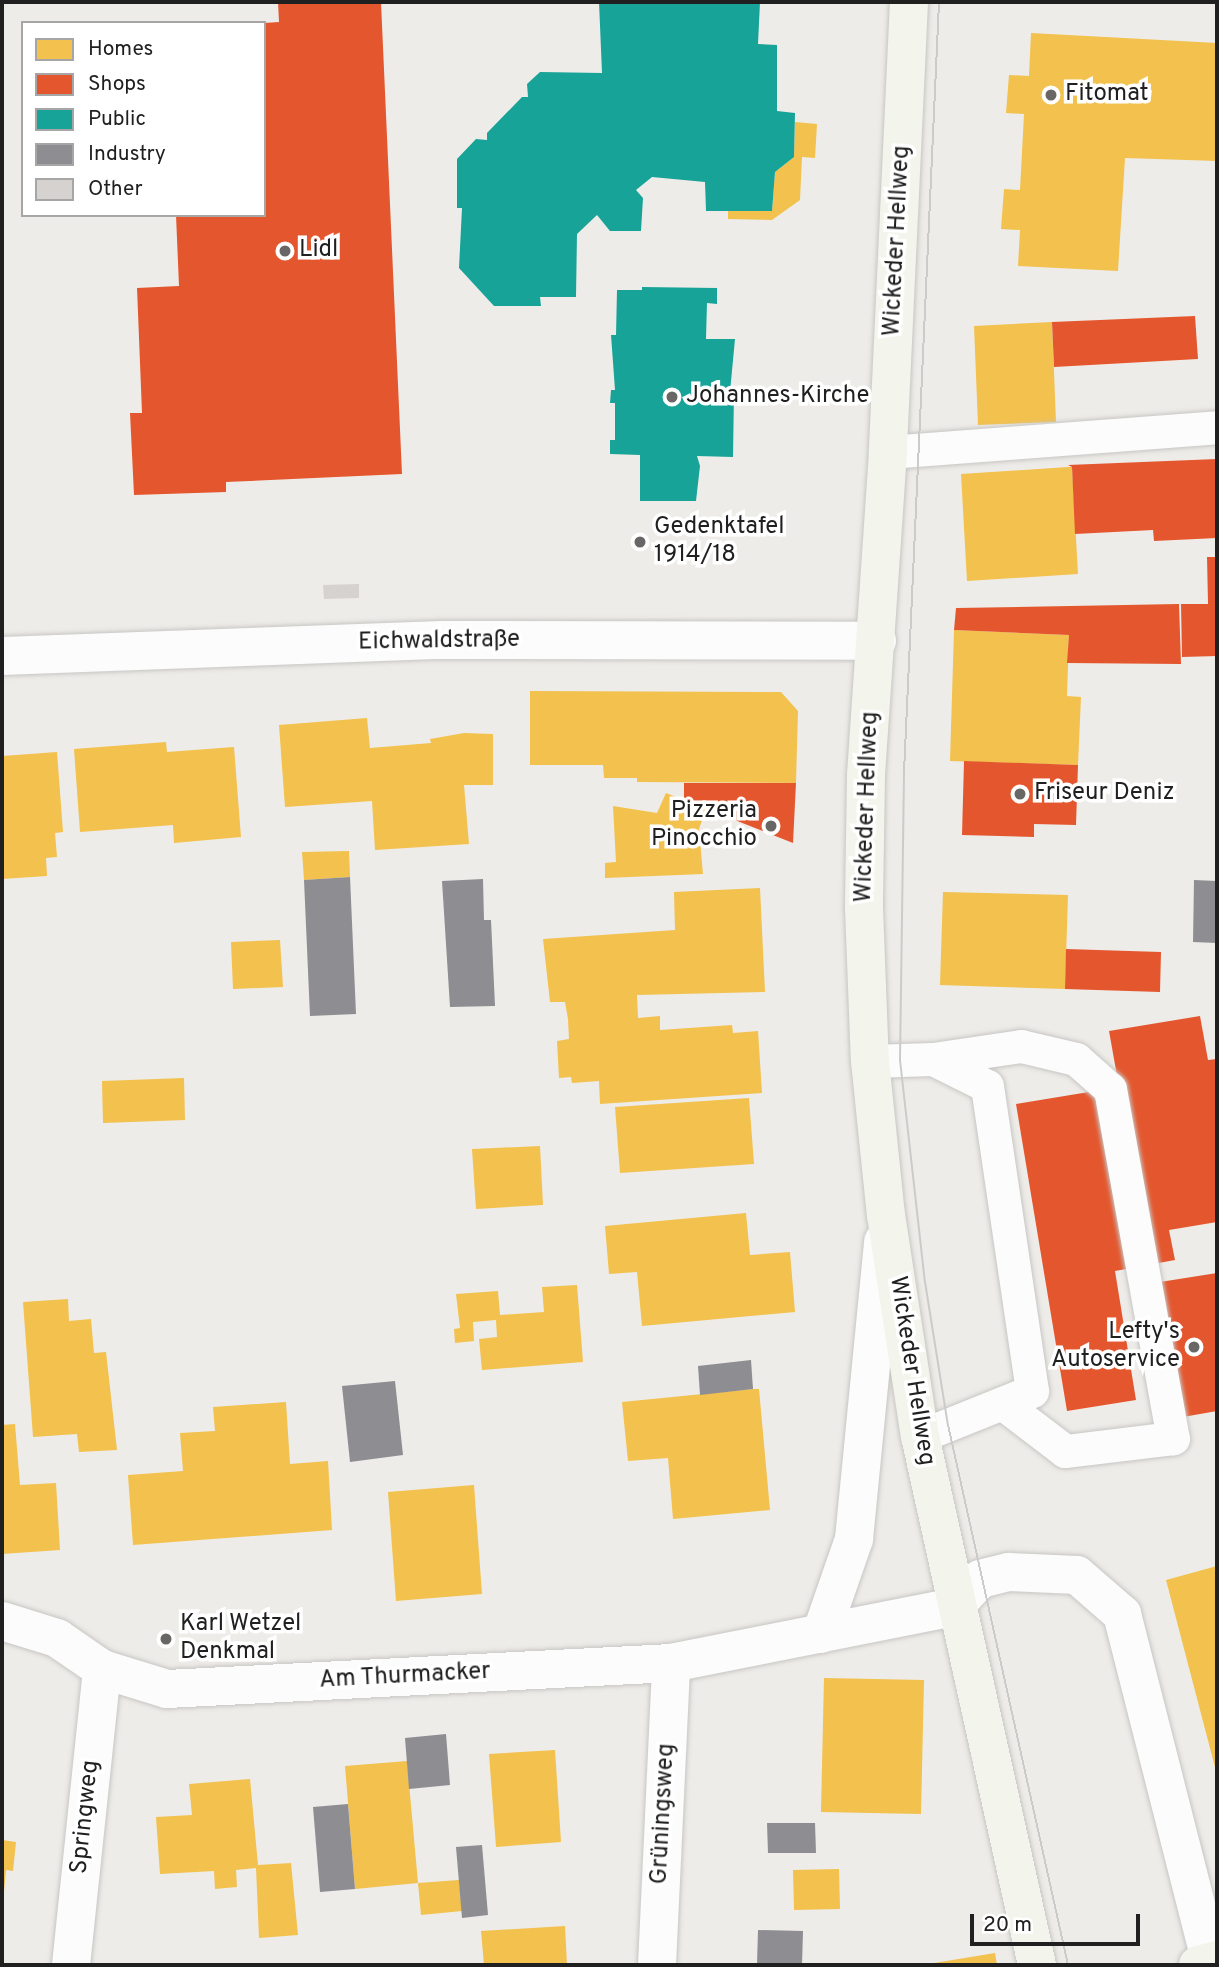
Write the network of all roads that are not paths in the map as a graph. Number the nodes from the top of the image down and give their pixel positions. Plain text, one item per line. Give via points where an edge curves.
1 (909, 2) edge
2 (1217, 426) edge
3 (888, 452) junction
4 (877, 641) junction
5 (2, 656) edge
6 (933, 1059) junction
7 (870, 1060) junction
8 (886, 1215) junction
9 (1002, 1403) junction
10 (919, 1436) junction
11 (954, 1607) junction
12 (2, 1621) edge
13 (821, 1634) junction
14 (671, 1663) junction
15 (102, 1669) junction
16 (1209, 1962) edge
17 (71, 1965) edge
18 (657, 1965) edge
19 (1037, 1965) edge

1 - 3 main road, Wickeder Hellweg
2 - 3 lane
3 - 4 main road, Wickeder Hellweg
4 - 5 street, Eichwaldstraße via 442,640
4 - 7 main road, Wickeder Hellweg via 866,775 864,896
6 - 7 lane
6 - 9 lane via 987,1086 1031,1391
6 - 9 lane via 1021,1046 1076,1059 1110,1089 1173,1438 1065,1451
7 - 8 main road, Wickeder Hellweg
8 - 10 main road, Wickeder Hellweg
8 - 13 street via 854,1539
9 - 10 lane
10 - 11 main road, Wickeder Hellweg
11 - 13 street, Am Thurmacker
11 - 16 street via 980,1579 1027,1570 1077,1575 1122,1614
11 - 19 main road, Wickeder Hellweg
12 - 15 street, Am Thurmacker via 57,1638
13 - 14 street, Am Thurmacker
14 - 15 street, Am Thurmacker via 167,1689
14 - 18 street, Grüningsweg
15 - 17 street, Springweg

